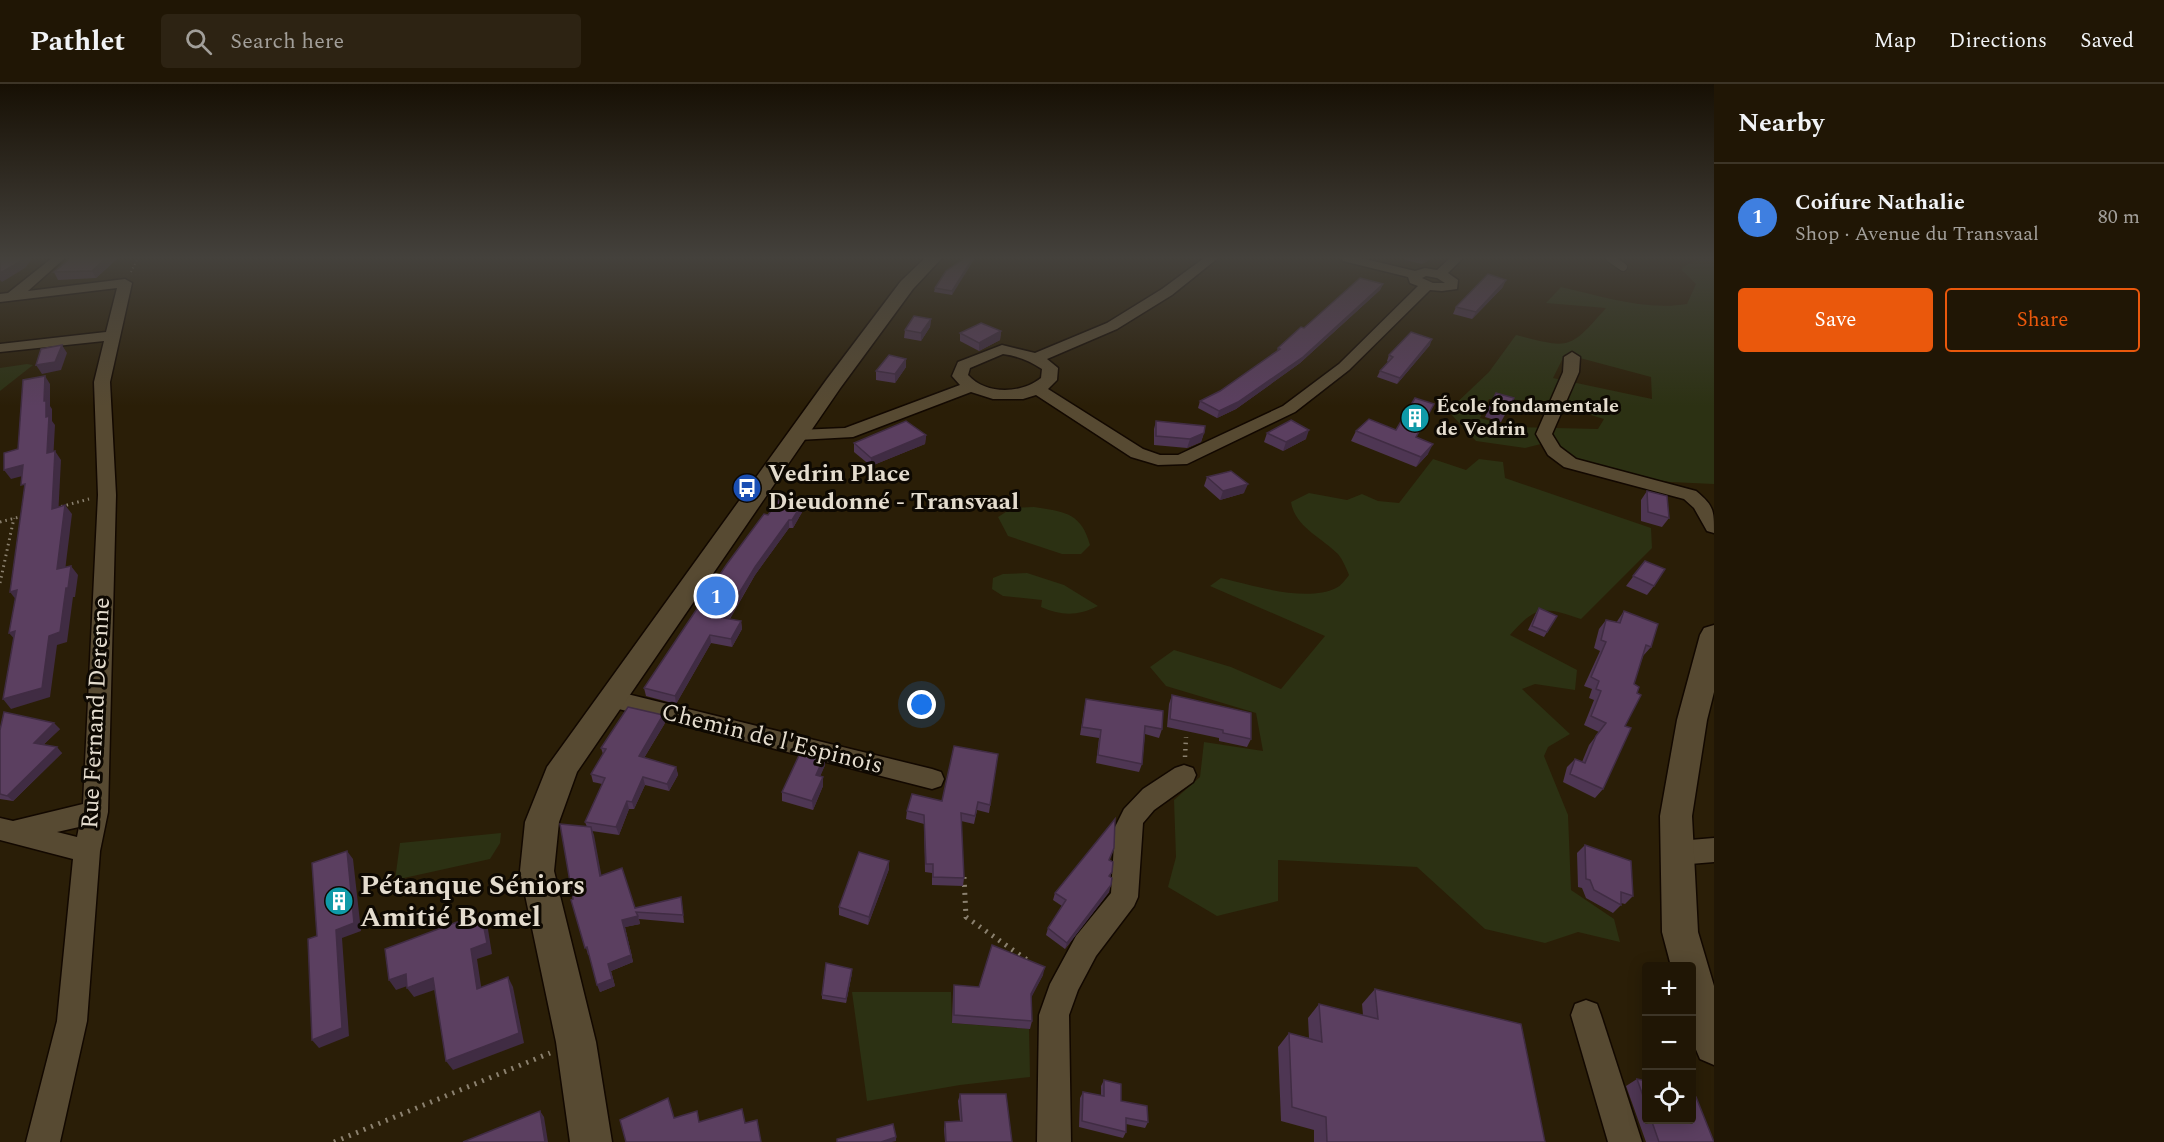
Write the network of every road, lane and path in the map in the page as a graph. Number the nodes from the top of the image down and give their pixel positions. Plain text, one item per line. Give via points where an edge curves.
1 (119, 307) edge
2 (891, 307) edge
3 (1142, 307) edge
4 (1397, 307) edge
5 (112, 336) junction
6 (0, 348) edge
7 (1572, 357) dead end
8 (1036, 358) junction
9 (970, 387) junction
10 (1038, 389) junction
11 (798, 435) junction
12 (107, 495) junction
13 (48, 509) edge
14 (25, 515) edge
15 (14, 518) junction
16 (0, 522) edge
17 (1714, 527) edge
18 (0, 583) edge
19 (1714, 635) edge
20 (611, 699) junction
21 (1184, 775) dead end
22 (933, 779) dead end
23 (95, 812) junction
24 (7, 830) edge
25 (1714, 850) edge
26 (87, 851) junction
27 (1678, 854) junction
28 (963, 872) edge
29 (1688, 962) edge
30 (1065, 984) junction
31 (1696, 990) edge
32 (1586, 1015) dead end
33 (576, 1042) junction
34 (1714, 1045) edge
35 (43, 1142) edge
36 (334, 1142) edge
37 (591, 1142) edge
38 (1054, 1142) edge
39 (1625, 1142) edge

1 - 5 street, Rue Fernand Derenne
2 - 11 street
3 - 8 street via 1112,326
4 - 10 street via 1344,367 1289,409 1181,460 1158,460 1137,453
5 - 6 street
5 - 12 street, Rue Fernand Derenne via 102,382
7 - 17 street via 1571,372 1544,434 1555,453 1570,463 1690,495 1702,505
8 - 9 street via 1002,349 963,365 960,376
8 - 10 street via 1050,368 1049,380
9 - 10 street via 993,394 1023,394
9 - 11 street via 847,434
11 - 20 street
12 - 13 path
12 - 23 street, Rue Fernand Derenne
14 - 15 path
15 - 16 path
15 - 18 path
19 - 27 street via 1690,731 1676,816
20 - 22 street, Chemin de l'Espinois
20 - 33 street via 563,767 542,822 537,871
21 - 30 street via 1150,796 1131,818 1124,897 1086,946
23 - 24 street
23 - 26 street, Rue Fernand Derenne
24 - 26 street
25 - 27 street
26 - 35 street, Rue Fernand Derenne via 72,1021
27 - 29 street via 1680,932
28 - 30 path via 966,916 972,923
30 - 38 street via 1054,1015
31 - 34 street
32 - 39 street
33 - 36 path
33 - 37 street

